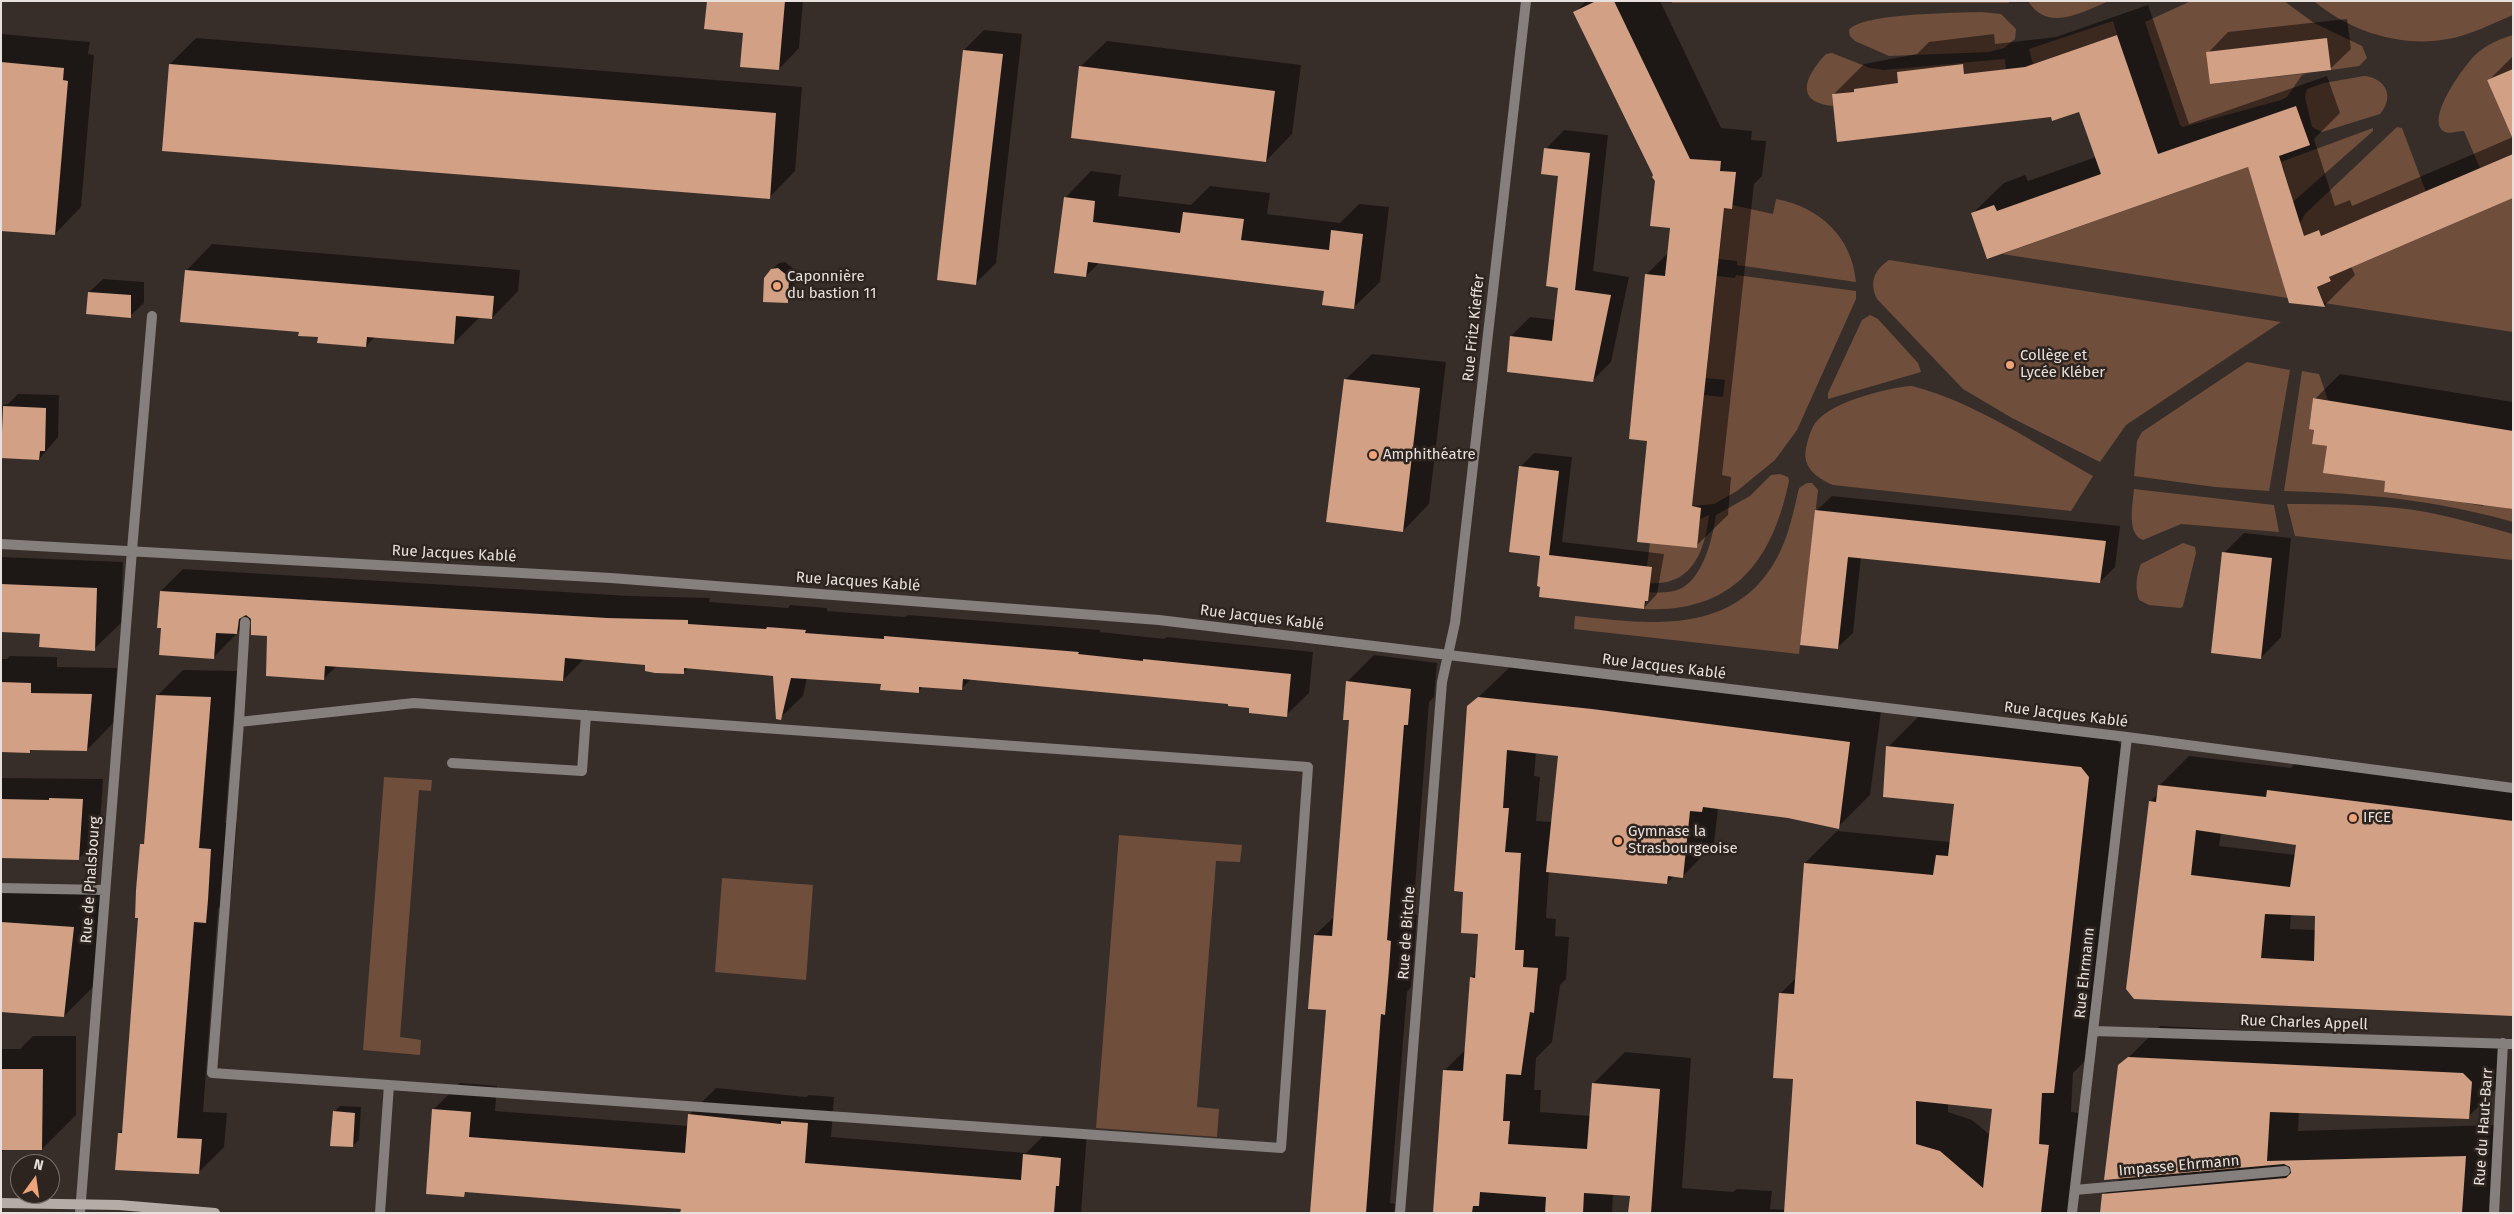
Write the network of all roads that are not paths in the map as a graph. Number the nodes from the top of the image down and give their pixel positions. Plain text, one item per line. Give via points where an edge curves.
1 (1526, 1) edge
2 (152, 316) dead end
3 (1, 544) edge
4 (132, 550) junction
5 (245, 622) dead end
6 (1448, 656) junction
7 (586, 715) junction
8 (239, 722) junction
9 (2127, 737) junction
10 (452, 763) dead end
11 (2513, 788) edge
12 (1, 888) edge
13 (105, 890) junction
14 (2094, 1031) junction
15 (2508, 1044) edge
16 (389, 1085) junction
17 (2285, 1172) dead end
18 (2075, 1190) junction
19 (1, 1203) edge
20 (81, 1208) edge
21 (215, 1213) edge
22 (380, 1213) edge
23 (1400, 1213) edge
24 (2072, 1213) edge
25 (2494, 1213) edge

1 - 6 street, Rue Fritz Kieffer via 1456,623
2 - 4 street, Rue de Phalsbourg
3 - 4 street, Rue Jacques Kablé
4 - 6 street, Rue Jacques Kablé via 611,578 1159,620
4 - 13 street, Rue de Phalsbourg
5 - 8 street
6 - 9 street, Rue Jacques Kablé
6 - 23 street, Rue de Bitche via 1442,682
7 - 8 street via 414,703
7 - 10 street via 582,771
7 - 16 street via 1308,766 1282,1148
8 - 16 street via 212,1072
9 - 11 street, Rue Jacques Kablé
9 - 14 street, Rue Ehrmann
12 - 13 street
13 - 20 street, Rue de Phalsbourg
14 - 15 street, Rue Charles Appell
14 - 18 street, Rue Ehrmann
15 - 25 street, Rue du Haut-Barr
16 - 22 street
17 - 18 street, Impasse Ehrmann
18 - 24 street, Rue Ehrmann
19 - 20 street
20 - 21 street

